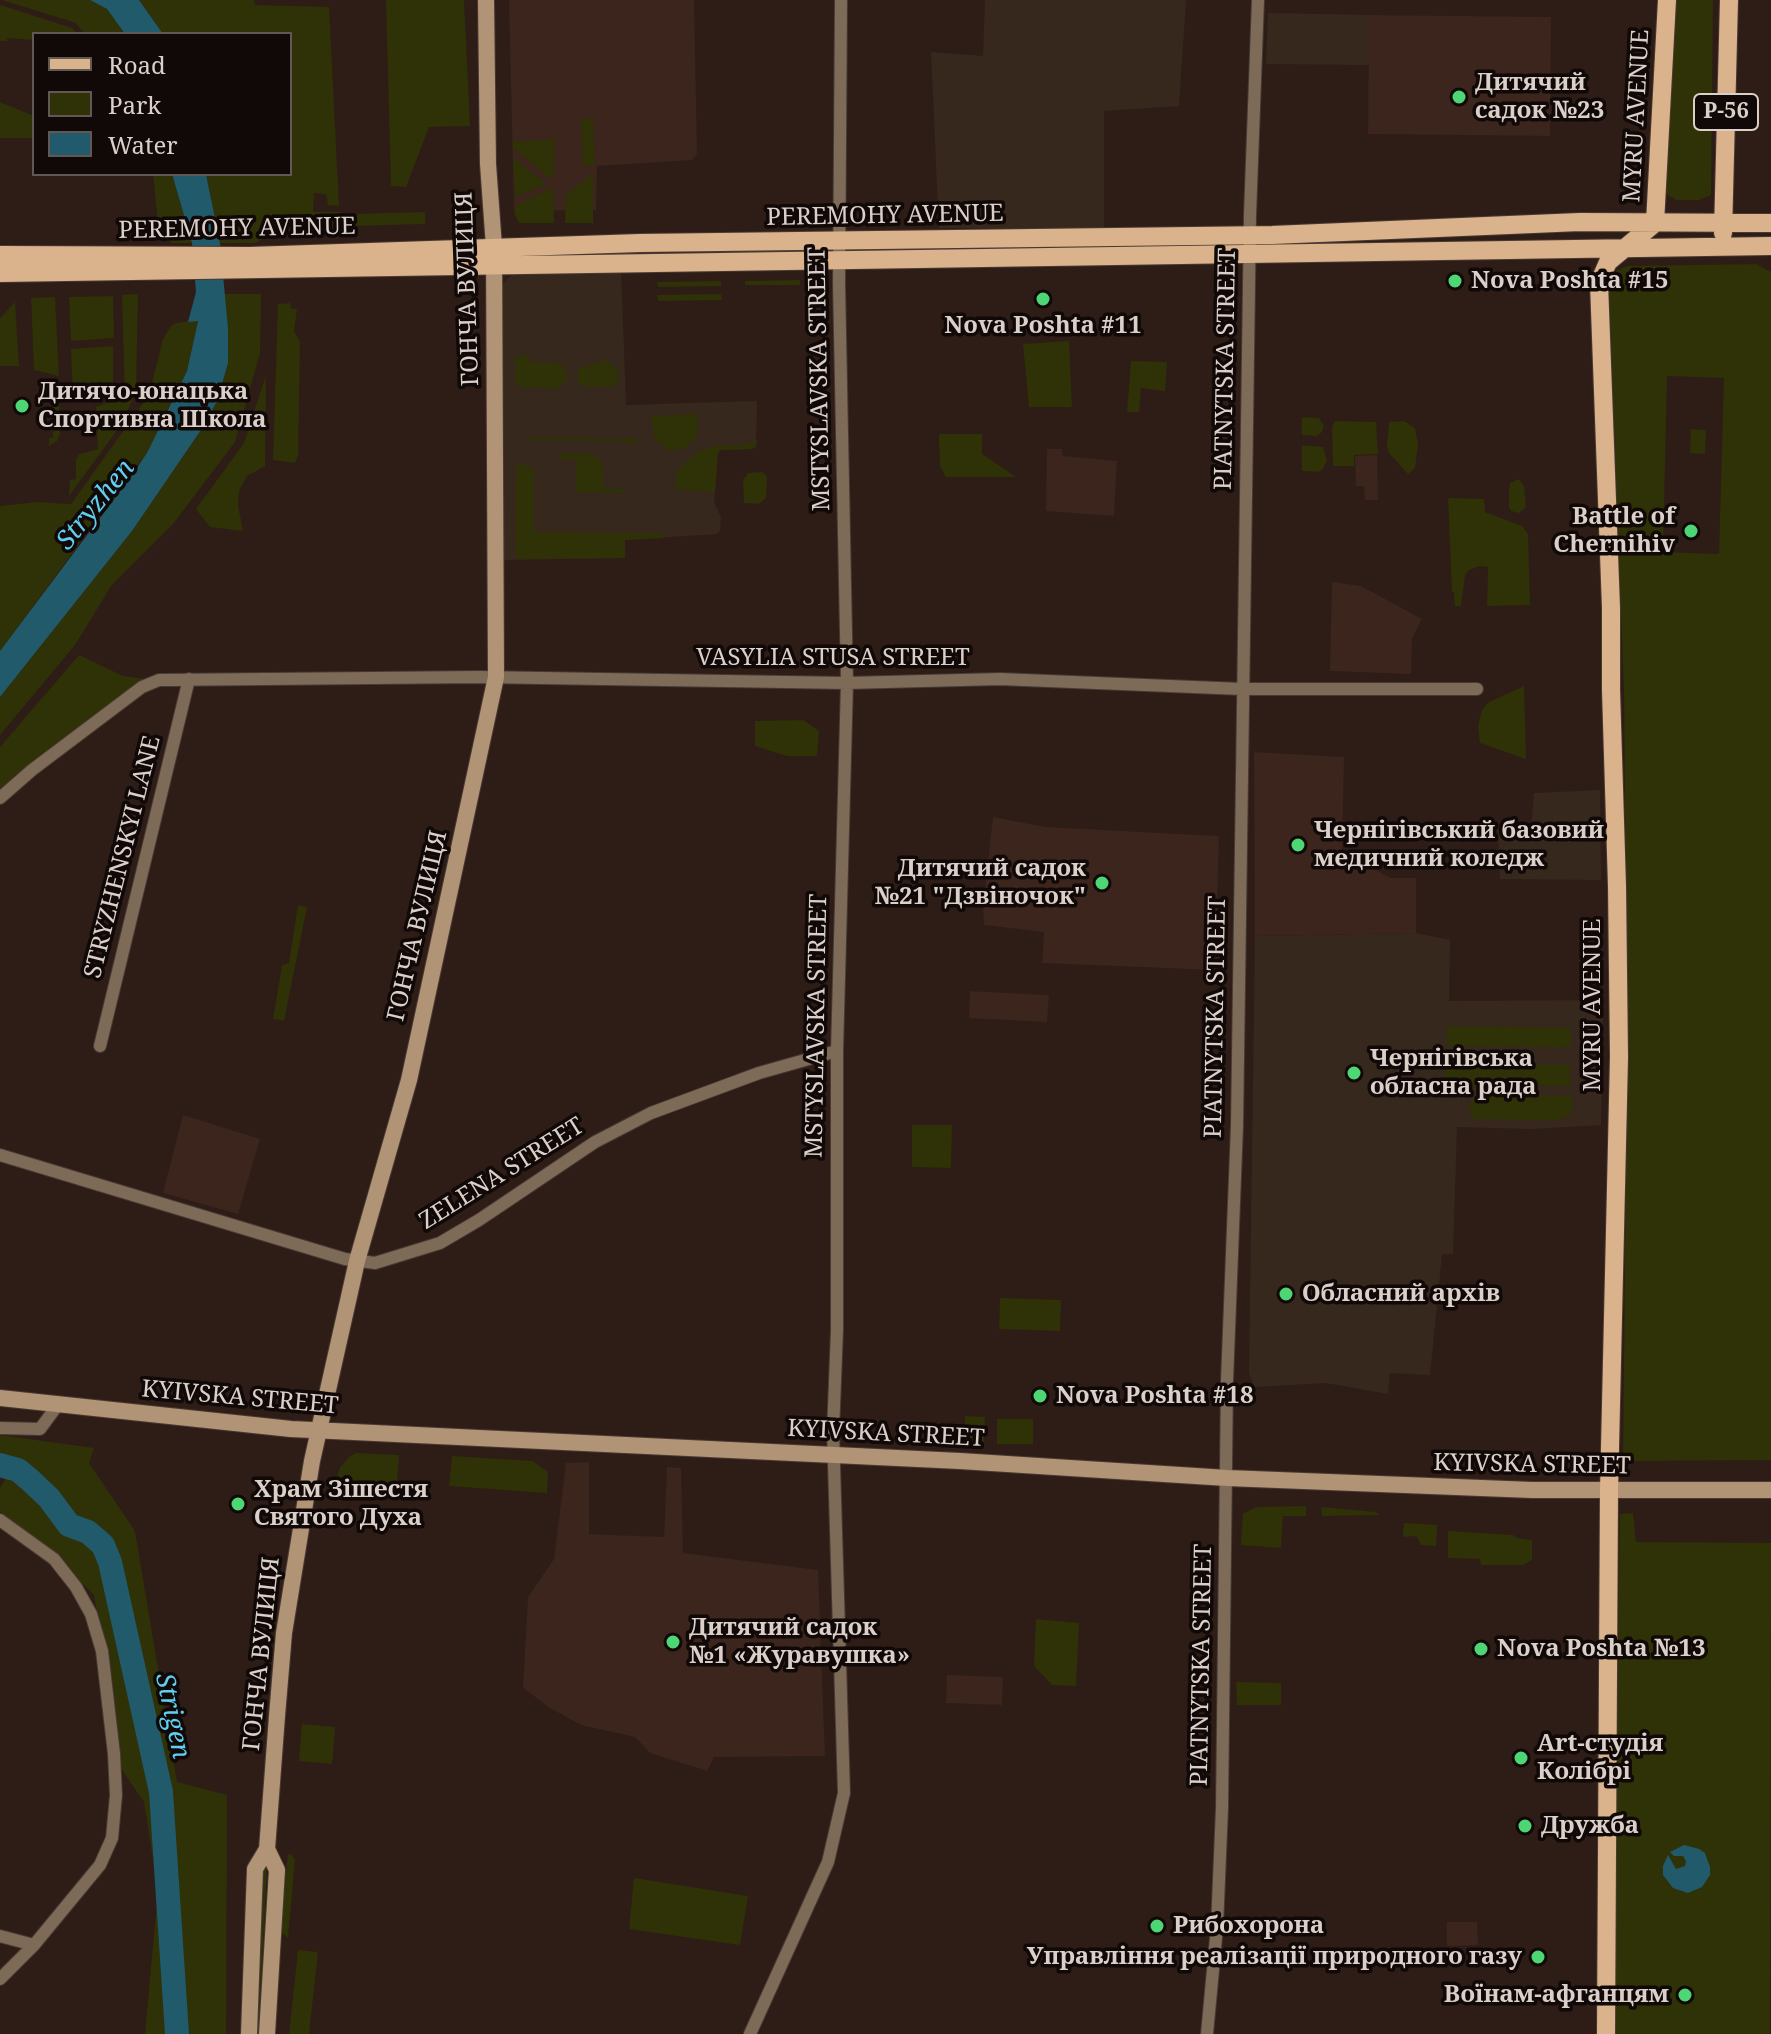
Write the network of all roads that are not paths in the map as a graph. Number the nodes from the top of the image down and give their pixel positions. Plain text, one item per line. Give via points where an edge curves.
1 (486, 0) edge
2 (841, 0) edge
3 (1258, 0) edge
4 (1667, 0) edge
5 (1729, 0) edge
6 (1655, 223) junction
7 (1771, 223) edge
8 (1723, 224) junction
9 (1251, 244) junction
10 (1686, 245) junction
11 (1723, 246) junction
12 (1570, 248) junction
13 (1621, 249) junction
14 (1767, 249) edge
15 (839, 250) junction
16 (0, 255) edge
17 (494, 255) junction
18 (170, 264) junction
19 (0, 273) edge
20 (1599, 283) junction
21 (496, 677) junction
22 (189, 679) junction
23 (847, 683) junction
24 (1242, 689) junction
25 (1477, 689) dead end
26 (0, 798) edge
27 (100, 1046) dead end
28 (837, 1051) junction
29 (0, 1155) edge
30 (357, 1261) junction
31 (0, 1398) edge
32 (57, 1406) junction
33 (0, 1428) edge
34 (319, 1430) junction
35 (834, 1456) junction
36 (1227, 1478) junction
37 (1771, 1490) edge
38 (1609, 1491) junction
39 (0, 1520) edge
40 (267, 1849) junction
41 (0, 1936) edge
42 (34, 1945) junction
43 (0, 1979) edge
44 (249, 2034) edge
45 (267, 2034) edge
46 (750, 2034) edge
47 (1207, 2034) edge
48 (1606, 2034) edge

1 - 17 street, ГОНЧА ВУЛИЦЯ
2 - 15 street, MSTYSLAVSKA STREET
3 - 9 street, PIATNYTSKA STREET
4 - 6 main road, MYRU AVENUE / Р-56
5 - 8 main road, Р-56
6 - 8 main road, PEREMOHY AVENUE
6 - 9 main road, PEREMOHY AVENUE via 1580,222
6 - 10 main road
6 - 13 main road, MYRU AVENUE
7 - 8 main road, PEREMOHY AVENUE
8 - 11 main road
8 - 14 main road
9 - 12 main road, PEREMOHY AVENUE
9 - 15 main road, PEREMOHY AVENUE
9 - 24 street, PIATNYTSKA STREET
10 - 11 main road, PEREMOHY AVENUE
10 - 13 main road, PEREMOHY AVENUE
11 - 14 main road, PEREMOHY AVENUE
12 - 13 main road, PEREMOHY AVENUE
12 - 20 main road via 1586,257
13 - 20 main road, MYRU AVENUE
15 - 17 main road, PEREMOHY AVENUE
15 - 23 street, MSTYSLAVSKA STREET
16 - 18 main road, PEREMOHY AVENUE via 132,254
17 - 18 main road, PEREMOHY AVENUE
17 - 21 street, ГОНЧА ВУЛИЦЯ
18 - 19 main road, PEREMOHY AVENUE
20 - 38 main road, MYRU AVENUE via 1619,1057
21 - 22 street, VASYLIA STUSA STREET
21 - 23 street, VASYLIA STUSA STREET
21 - 30 street, ГОНЧА ВУЛИЦЯ via 409,1080
22 - 26 street, VASYLIA STUSA STREET via 159,680 142,687
22 - 27 street, STRYZHENSKYI LANE
23 - 24 street, VASYLIA STUSA STREET via 1000,679
23 - 28 street, MSTYSLAVSKA STREET
24 - 25 street, VASYLIA STUSA STREET
24 - 36 street, PIATNYTSKA STREET
28 - 30 street, ZELENA STREET via 651,1113 595,1142 440,1243 375,1263
28 - 35 street, MSTYSLAVSKA STREET
29 - 30 street, ZELENA STREET
30 - 34 street, ГОНЧА ВУЛИЦЯ
31 - 32 street, KYIVSKA STREET
32 - 33 street via 40,1429
32 - 34 street, KYIVSKA STREET
34 - 35 street, KYIVSKA STREET
34 - 40 street, ГОНЧА ВУЛИЦЯ via 284,1633
35 - 36 street, KYIVSKA STREET
35 - 46 street, MSTYSLAVSKA STREET via 844,1793 828,1862
36 - 38 street, KYIVSKA STREET
36 - 47 street, PIATNYTSKA STREET via 1222,1808
37 - 38 street, KYIVSKA STREET
38 - 48 main road, MYRU AVENUE
39 - 42 street via 54,1559 91,1614 102,1651 114,1754 116,1795 108,1851
40 - 44 street, ГОНЧА ВУЛИЦЯ via 255,1869
40 - 45 street, ГОНЧА ВУЛИЦЯ via 277,1870
41 - 42 street
42 - 43 street

